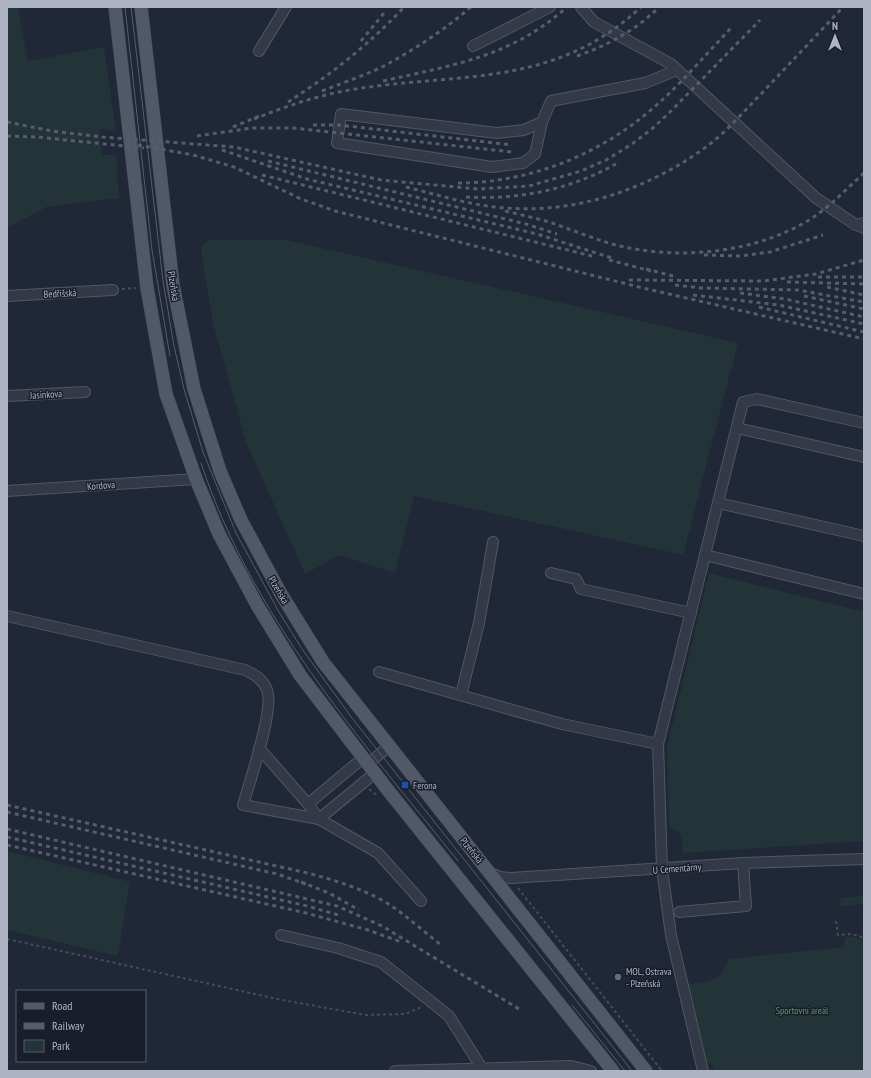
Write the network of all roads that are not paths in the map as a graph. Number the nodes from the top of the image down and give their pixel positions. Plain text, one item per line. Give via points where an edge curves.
1 (115, 7) edge
2 (141, 7) edge
3 (286, 7) edge
4 (550, 7) edge
5 (581, 7) edge
6 (473, 46) dead end
7 (258, 51) dead end
8 (677, 70) junction
9 (542, 122) junction
10 (861, 225) edge
11 (113, 290) road end
12 (7, 296) edge
13 (85, 392) dead end
14 (7, 396) edge
15 (864, 423) edge
16 (737, 428) junction
17 (864, 457) edge
18 (196, 479) junction
19 (7, 491) edge
20 (718, 503) junction
21 (864, 536) edge
22 (493, 542) dead end
23 (705, 555) junction
24 (551, 573) dead end
25 (864, 594) edge
26 (691, 613) junction
27 (7, 616) edge
28 (379, 672) dead end
29 (461, 695) junction
30 (389, 746) junction
31 (259, 748) junction
32 (658, 749) junction
33 (369, 765) junction
34 (308, 804) junction
35 (319, 819) junction
36 (864, 859) edge
37 (743, 863) junction
38 (662, 869) junction
39 (491, 873) junction
40 (421, 901) dead end
41 (679, 912) dead end
42 (281, 935) dead end
43 (483, 1070) junction
44 (495, 1070) edge
45 (395, 1071) edge
46 (591, 1071) edge
47 (612, 1071) edge
48 (646, 1071) edge
49 (703, 1071) edge

1 - 18 main road via 147,288 166,394
2 - 30 main road, Plzeňská via 173,285 194,389 220,470 241,520 281,594 323,662
3 - 7 street
4 - 6 street
5 - 8 street via 594,22 671,64
8 - 9 street via 646,83 551,101
8 - 10 street via 816,198
9 - 9 street via 534,154 523,164 492,167 337,143 341,114 497,133 524,130
11 - 12 street, Bedřišská
13 - 14 street, Jasinkova
15 - 16 street via 757,400 743,402
16 - 17 street
16 - 20 street
18 - 19 street, Kordova
18 - 33 main road via 219,534 257,605 300,675
20 - 21 street
20 - 23 street
22 - 29 street via 479,623
23 - 25 street
23 - 26 street
24 - 26 street via 576,579 581,589
26 - 32 street
27 - 31 street via 245,670 261,679 268,692 268,709
28 - 29 street
29 - 32 street
30 - 33 street
30 - 39 main road, Plzeňská
31 - 34 street
31 - 35 street via 243,805
32 - 38 street
33 - 34 street
33 - 35 street
33 - 47 main road
34 - 35 street
35 - 40 street via 378,853
36 - 37 street, U Cementárny
37 - 38 street, U Cementárny
37 - 41 street via 746,906
38 - 39 street, U Cementárny via 511,878
38 - 49 street via 671,935
39 - 48 main road, Plzeňská
42 - 43 street via 338,948 381,962 449,1016
43 - 44 street
43 - 45 street
44 - 46 street via 571,1066

